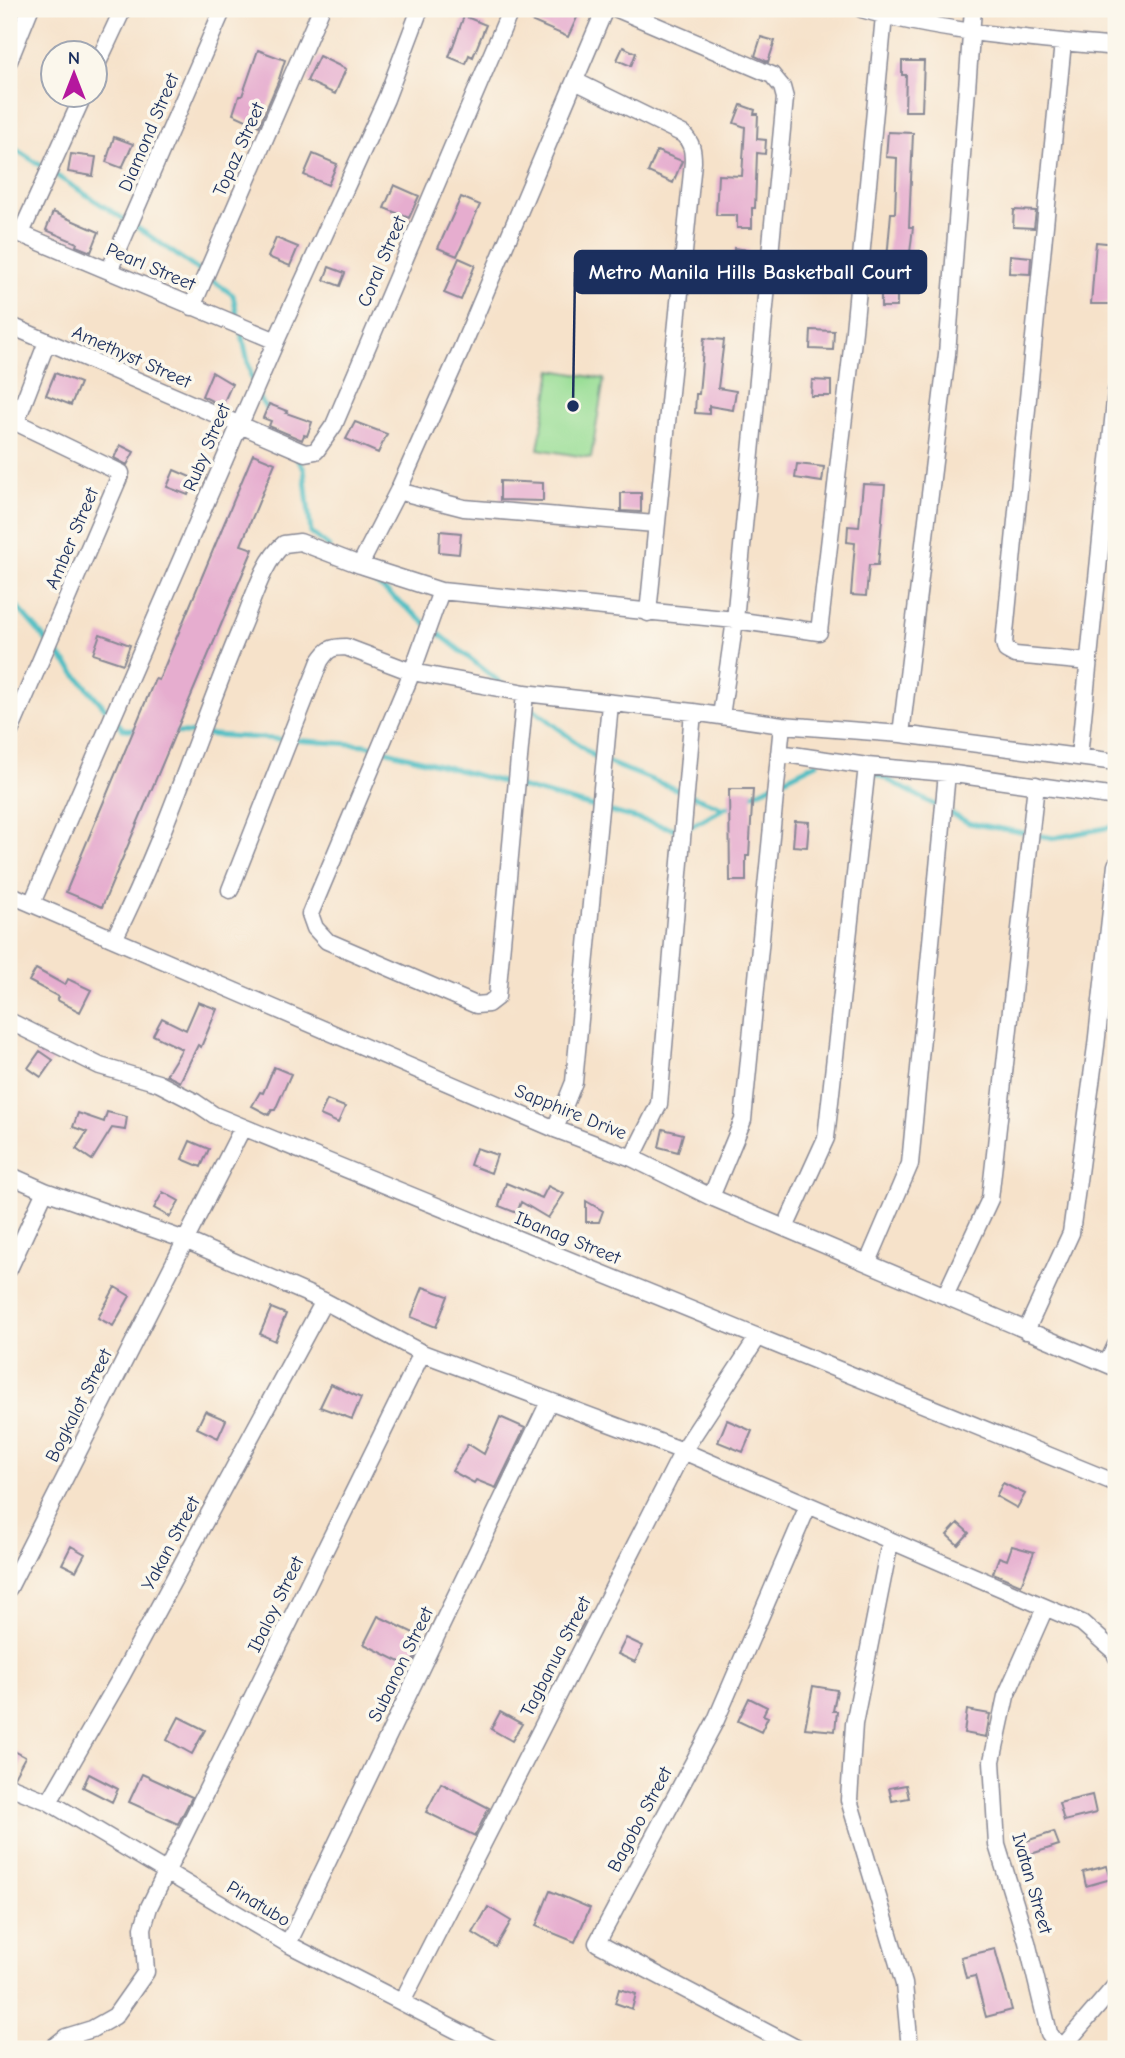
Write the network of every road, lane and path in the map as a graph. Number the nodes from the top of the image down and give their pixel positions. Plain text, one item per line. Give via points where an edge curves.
1 (30, 9) edge
2 (123, 9) edge
3 (223, 9) edge
4 (321, 9) edge
5 (421, 9) edge
6 (511, 9) edge
7 (605, 9) edge
8 (617, 9) edge
9 (861, 9) edge
10 (973, 9) edge
11 (884, 16) junction
12 (971, 30) junction
13 (108, 41) edge
14 (1063, 42) junction
15 (1116, 47) edge
16 (9, 61) edge
17 (575, 81) junction
18 (77, 108) edge
19 (15, 231) edge
20 (109, 271) junction
21 (192, 306) junction
22 (9, 325) edge
23 (276, 341) junction
24 (47, 342) junction
25 (1116, 391) edge
26 (12, 421) edge
27 (239, 426) junction
28 (398, 491) junction
29 (655, 524) junction
30 (360, 565) junction
31 (440, 591) junction
32 (648, 613) junction
33 (735, 620) junction
34 (1089, 662) junction
35 (412, 671) junction
36 (525, 693) junction
37 (610, 704) junction
38 (692, 712) junction
39 (721, 716) junction
40 (782, 725) junction
41 (9, 734) edge
42 (901, 734) junction
43 (779, 753) junction
44 (1079, 757) junction
45 (1116, 762) edge
46 (867, 766) junction
47 (947, 773) junction
48 (1036, 785) junction
49 (1116, 797) edge
50 (1116, 865) edge
51 (230, 890) dead end
52 (9, 894) edge
53 (32, 903) junction
54 (114, 939) junction
55 (9, 1021) edge
56 (243, 1127) junction
57 (555, 1129) junction
58 (632, 1158) junction
59 (9, 1175) edge
60 (46, 1191) junction
61 (711, 1197) junction
62 (785, 1228) junction
63 (185, 1240) junction
64 (868, 1262) junction
65 (9, 1269) edge
66 (945, 1296) junction
67 (324, 1301) junction
68 (1026, 1331) junction
69 (758, 1337) junction
70 (1116, 1345) edge
71 (422, 1353) junction
72 (1112, 1366) edge
73 (549, 1402) junction
74 (683, 1451) junction
75 (1116, 1483) edge
76 (808, 1506) junction
77 (890, 1542) junction
78 (9, 1588) edge
79 (1045, 1608) junction
80 (1116, 1656) edge
81 (9, 1786) edge
82 (49, 1802) junction
83 (166, 1872) junction
84 (288, 1944) junction
85 (1116, 1984) edge
86 (402, 2002) junction
87 (1064, 2048) edge
88 (51, 2049) edge
89 (493, 2049) edge
90 (798, 2049) edge
91 (910, 2049) edge

1 - 16 street
2 - 13 street
3 - 20 street, Diamond Street
4 - 21 street, Topaz Street
5 - 23 street, Ruby Street via 386,99
6 - 27 street, Coral Street via 322,444 305,453
7 - 17 street
8 - 33 street via 772,75 785,98
9 - 11 street
10 - 12 street
11 - 12 street
11 - 33 street via 855,331 819,632
12 - 14 street
12 - 42 street via 947,354
14 - 15 street
14 - 34 street via 1004,643 1006,650 1015,654
17 - 28 street
17 - 29 street via 683,134 693,149
18 - 19 street
19 - 20 street, Pearl Street
20 - 21 street, Pearl Street
21 - 23 street, Pearl Street
22 - 24 street, Amethyst Street
23 - 27 street, Ruby Street
24 - 26 street
24 - 27 street, Amethyst Street
25 - 34 street
26 - 41 street, Amber Street via 121,473
27 - 53 street, Ruby Street
28 - 29 street via 464,508
28 - 30 street
29 - 32 street
30 - 31 street
30 - 54 street via 300,542 284,544 270,559 134,901
31 - 32 street
31 - 35 street
32 - 33 street
33 - 39 street
34 - 44 street
35 - 36 street
35 - 36 street via 310,914 327,941 476,1005 497,998
35 - 51 street via 346,647 327,649
36 - 37 street
37 - 38 street
37 - 57 street via 574,1082
38 - 39 street
38 - 58 street via 659,1104
39 - 40 street
40 - 42 street
40 - 43 street
42 - 44 street
43 - 46 street
43 - 61 street via 743,1121
44 - 45 street
46 - 47 street
46 - 62 street via 826,1138
47 - 48 street
47 - 64 street via 910,1164
48 - 49 street
48 - 66 street via 990,1199
50 - 68 street via 1071,1233
52 - 53 street, Sapphire Drive
53 - 54 street, Sapphire Drive
54 - 57 street, Sapphire Drive
55 - 56 street, Ibanag Street via 100,1066 158,1083
56 - 63 street, Bogkalot Street
56 - 69 street, Ibanag Street
57 - 58 street, Sapphire Drive
58 - 61 street, Sapphire Drive
59 - 60 street
60 - 63 street
60 - 65 street
61 - 62 street, Sapphire Drive
62 - 64 street, Sapphire Drive
63 - 67 street
63 - 78 street, Bogkalot Street
64 - 66 street, Sapphire Drive
66 - 68 street, Sapphire Drive
67 - 71 street
67 - 82 street, Yakan Street
68 - 72 street, Sapphire Drive
69 - 74 street, Tagbanua Street
69 - 75 street, Ibanag Street
70 - 72 street
71 - 73 street
71 - 83 street, Ibaloy Street
73 - 74 street
73 - 84 street, Subanon Street
74 - 76 street
74 - 86 street, Tagbanua Street
76 - 77 street
76 - 90 street, Bagobo Street via 716,1720 597,1942
77 - 79 street
77 - 91 street via 855,1724 849,1800 904,1984
79 - 80 street via 1082,1623
79 - 87 street, Ivatan Street via 1006,1696 992,1761 997,1846 1049,2033
81 - 82 street, Pinatubo
82 - 83 street, Pinatubo
83 - 84 street, Pinatubo
83 - 88 street, Ibaloy Street via 143,1928 146,1972 115,2016 66,2037
84 - 86 street, Pinatubo
85 - 87 street
86 - 89 street, Pinatubo

